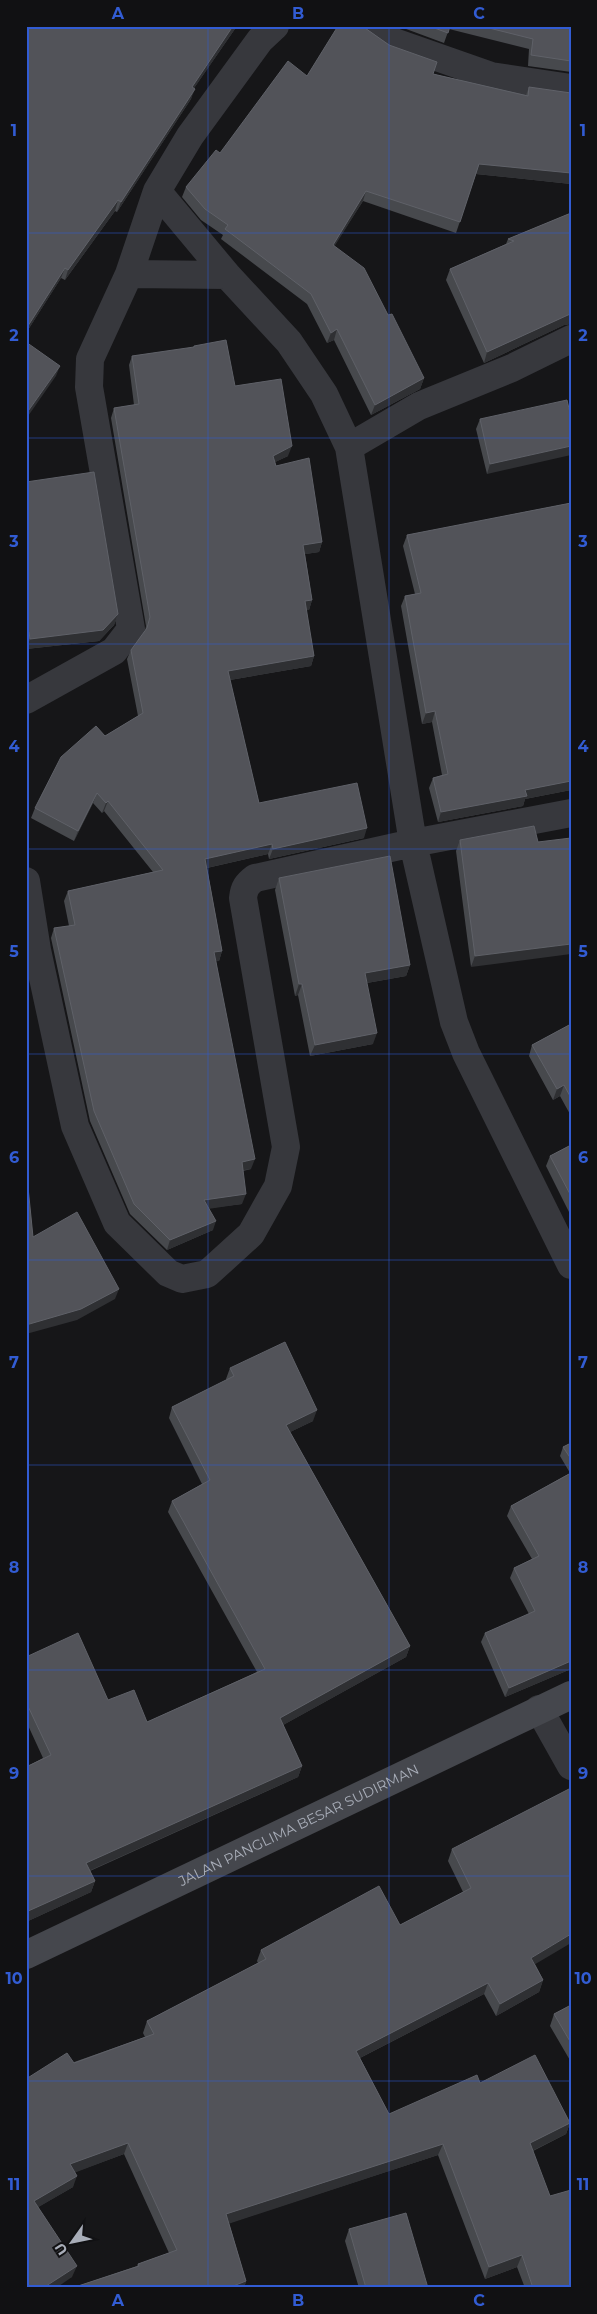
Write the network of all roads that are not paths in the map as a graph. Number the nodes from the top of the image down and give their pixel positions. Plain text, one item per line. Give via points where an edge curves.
1 (276, 26) edge
2 (370, 26) edge
3 (571, 88) edge
4 (156, 191) junction
5 (129, 274) junction
6 (227, 275) junction
7 (571, 339) edge
8 (349, 447) junction
9 (26, 700) edge
10 (571, 813) edge
11 (413, 843) junction
12 (26, 881) edge
13 (571, 1265) edge
14 (571, 1695) edge
15 (539, 1710) junction
16 (571, 1766) edge
17 (26, 1955) edge

1 - 4 street via 260,40 190,136
2 - 3 street via 394,42 491,76
4 - 5 street
4 - 6 street
5 - 6 street
5 - 9 street via 90,358 89,387 131,629 114,651
6 - 8 street via 289,342 324,394
7 - 8 street via 512,368 419,406
8 - 11 street
10 - 11 street
11 - 12 street via 255,878 244,889 242,898 286,1147 278,1186 251,1234 207,1274 182,1279 168,1273 117,1223 75,1126 37,950
11 - 13 street via 454,1022 466,1053
14 - 15 main road, JALAN PANGLIMA BESAR SUDIRMAN
15 - 16 street
15 - 17 main road, JALAN PANGLIMA BESAR SUDIRMAN

